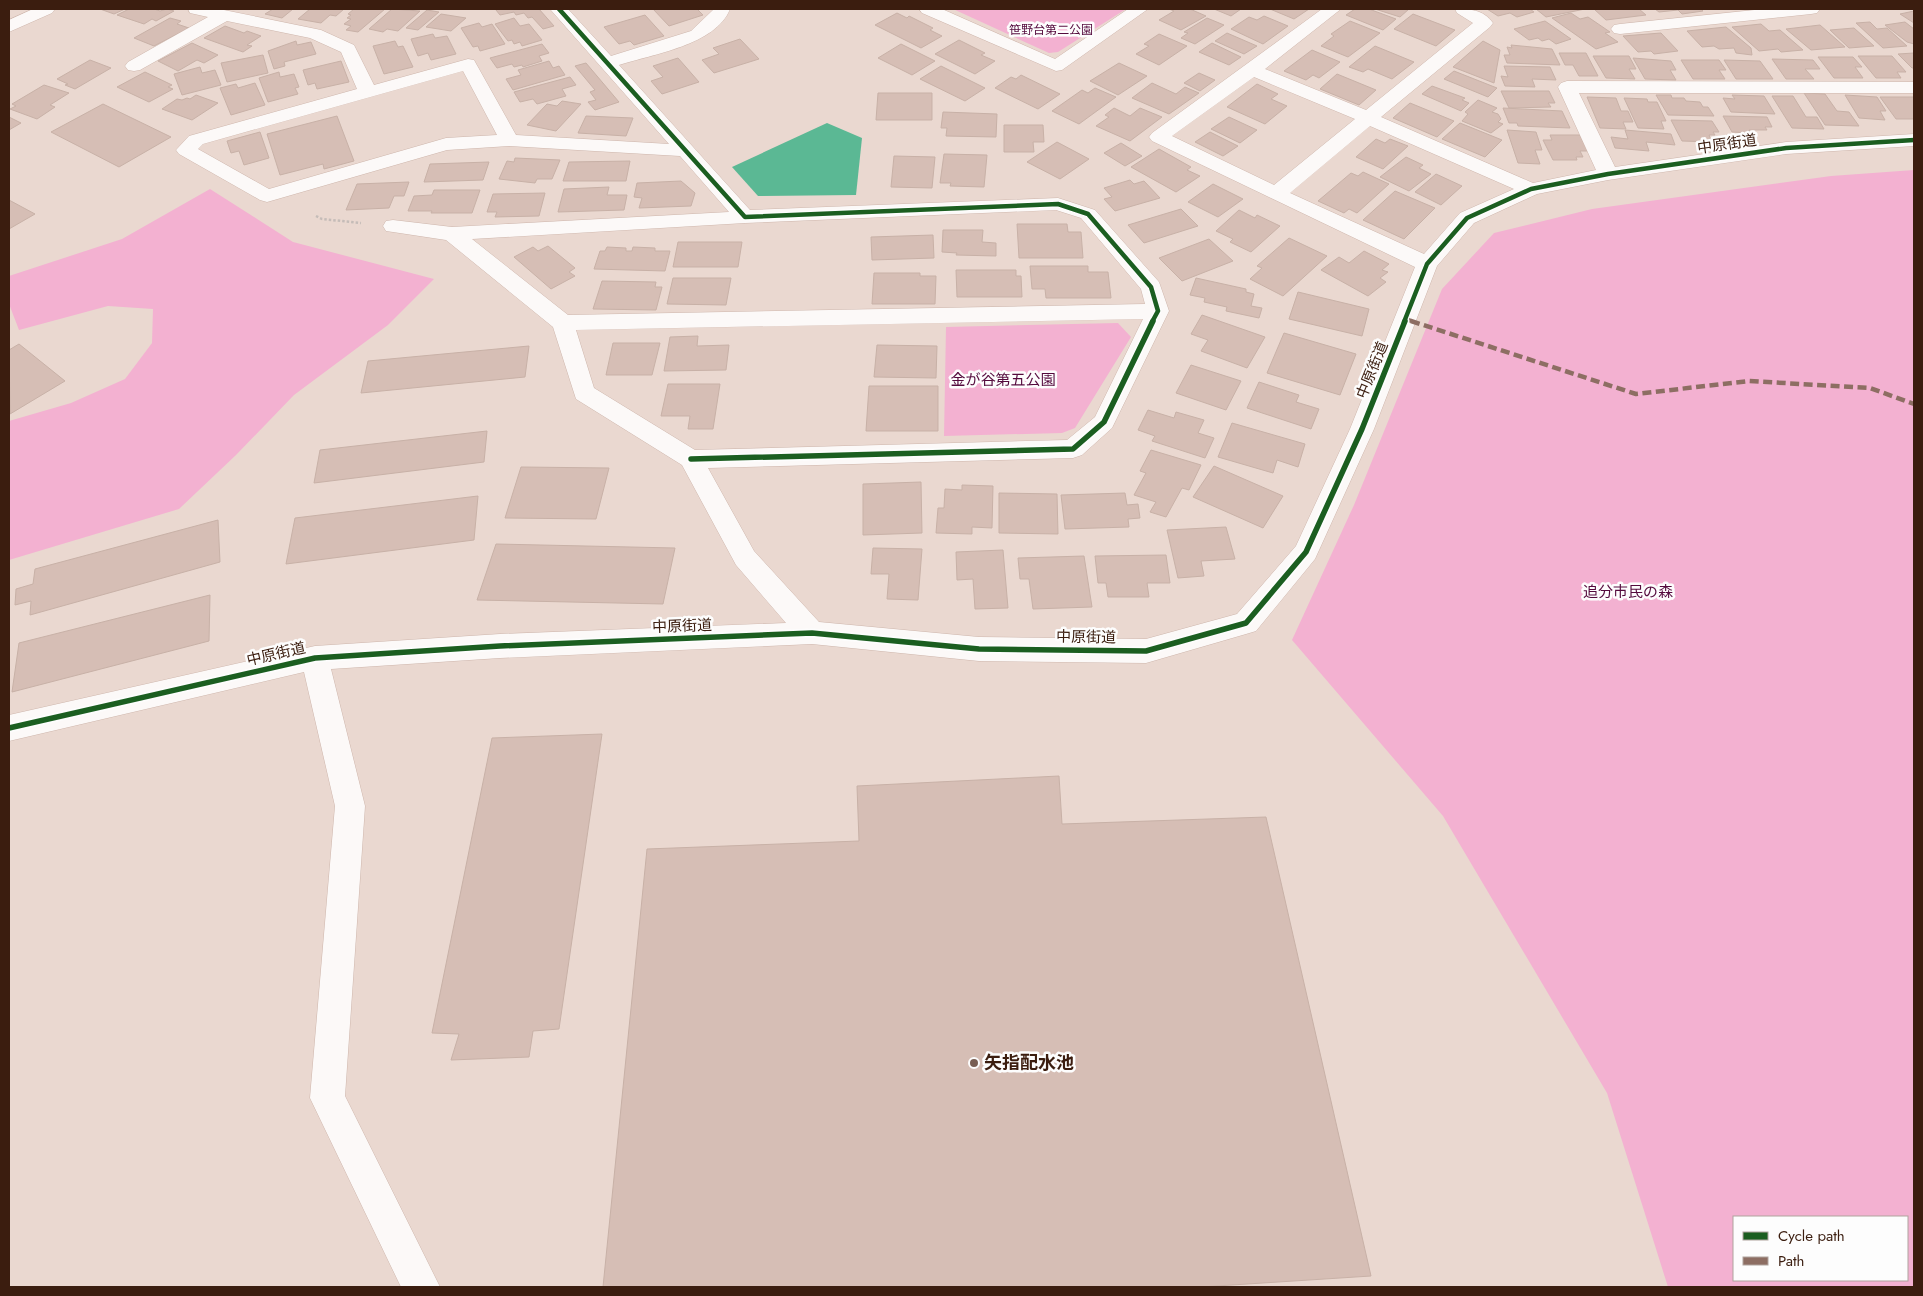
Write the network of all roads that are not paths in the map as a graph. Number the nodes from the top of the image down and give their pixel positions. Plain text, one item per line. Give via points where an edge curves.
1 (46, 9) edge
2 (196, 9) edge
3 (559, 9) edge
4 (722, 9) edge
5 (928, 9) edge
6 (1139, 9) edge
7 (1332, 9) edge
8 (1463, 9) edge
9 (1811, 9) edge
10 (1778, 10) edge
11 (224, 15) junction
12 (9, 27) edge
13 (1620, 29) dead end
14 (606, 64) junction
15 (134, 66) dead end
16 (1252, 70) junction
17 (1914, 87) edge
18 (368, 92) junction
19 (1368, 118) junction
20 (509, 140) junction
21 (1914, 140) edge
22 (687, 151) junction
23 (1608, 174) junction
24 (1531, 189) junction
25 (1276, 194) junction
26 (745, 217) junction
27 (393, 226) road end
28 (452, 234) junction
29 (1427, 264) junction
30 (1158, 311) junction
31 (564, 323) junction
32 (691, 459) junction
33 (812, 633) junction
34 (315, 658) junction
35 (9, 728) edge
36 (421, 1287) edge

1 - 12 street
2 - 11 street
3 - 14 street
4 - 14 street via 696,35
5 - 6 street via 1056,66
7 - 16 street
8 - 19 street via 1484,23
9 - 10 street
10 - 13 street
11 - 15 street
11 - 18 street via 315,34 348,49
14 - 22 street
16 - 19 street
16 - 25 street via 1159,137
17 - 23 street via 1567,87
18 - 20 street via 468,64
18 - 20 street via 196,140 186,150 266,196 446,144
19 - 24 street
19 - 25 street
20 - 22 street
21 - 23 street, 中原街道 via 1786,148
22 - 26 street
23 - 24 street, 中原街道
24 - 29 street, 中原街道 via 1467,218
25 - 29 street
26 - 28 street
26 - 30 street via 1058,204 1088,214 1152,288
27 - 28 street
28 - 31 street
29 - 33 street, 中原街道 via 1362,429 1306,552 1246,622 1146,650 979,649
30 - 31 street
30 - 32 street via 1104,422 1073,449
31 - 32 street via 584,393
32 - 33 street via 745,558
33 - 34 street, 中原街道
34 - 35 street, 中原街道
34 - 36 street via 350,806 327,1098

